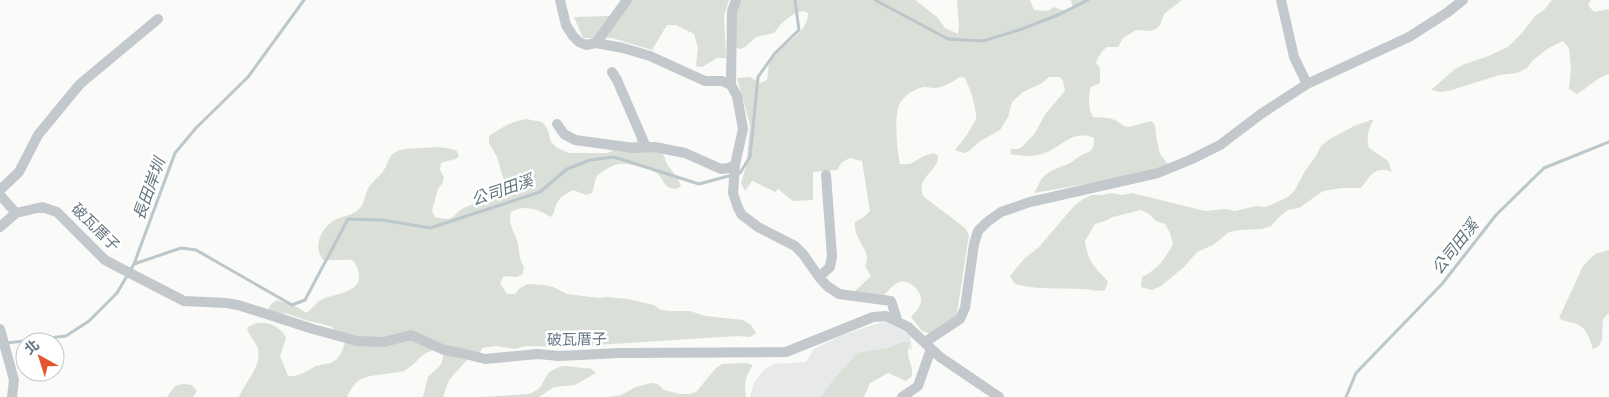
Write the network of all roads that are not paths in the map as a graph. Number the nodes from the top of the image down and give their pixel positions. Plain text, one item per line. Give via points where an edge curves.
1 (560, 0) edge
2 (627, 0) edge
3 (736, 0) edge
4 (1281, 0) edge
5 (1463, 0) edge
6 (158, 19) dead end
7 (596, 43) junction
8 (612, 72) dead end
9 (1307, 84) junction
10 (731, 85) junction
11 (557, 124) dead end
12 (646, 147) junction
13 (735, 166) junction
14 (826, 174) dead end
15 (0, 190) edge
16 (0, 195) edge
17 (16, 213) junction
18 (0, 227) edge
19 (819, 277) junction
20 (898, 322) junction
21 (0, 329) edge
22 (928, 345) junction
23 (12, 397) edge
24 (902, 397) edge
25 (999, 397) edge

1 - 7 street via 566,25 573,36 586,45
2 - 7 street
3 - 10 street via 732,11
4 - 9 street via 1294,57
5 - 9 street via 1409,37
6 - 15 street via 80,84 38,134 19,172
7 - 10 street via 650,56 705,81 722,81
8 - 12 street
9 - 22 street via 1220,145 1183,163 1158,173 1030,202 1001,212 978,231 965,308 960,319
10 - 13 street via 737,96 743,128
11 - 12 street via 574,140
12 - 13 street via 685,153 721,169
13 - 19 street via 733,193 742,215 794,246
14 - 19 street via 832,256 830,266
16 - 17 street
17 - 18 street
17 - 20 street, 破瓦厝子 via 35,207 58,212 105,260 184,301 238,305 357,341 384,342 411,335 444,350 485,359 538,354 786,352 873,317 886,316
19 - 20 street via 839,294 891,301
20 - 22 street, 破瓦厝子
21 - 23 street via 14,380
22 - 24 street via 918,386
22 - 25 street, 破瓦厝子 via 940,357

